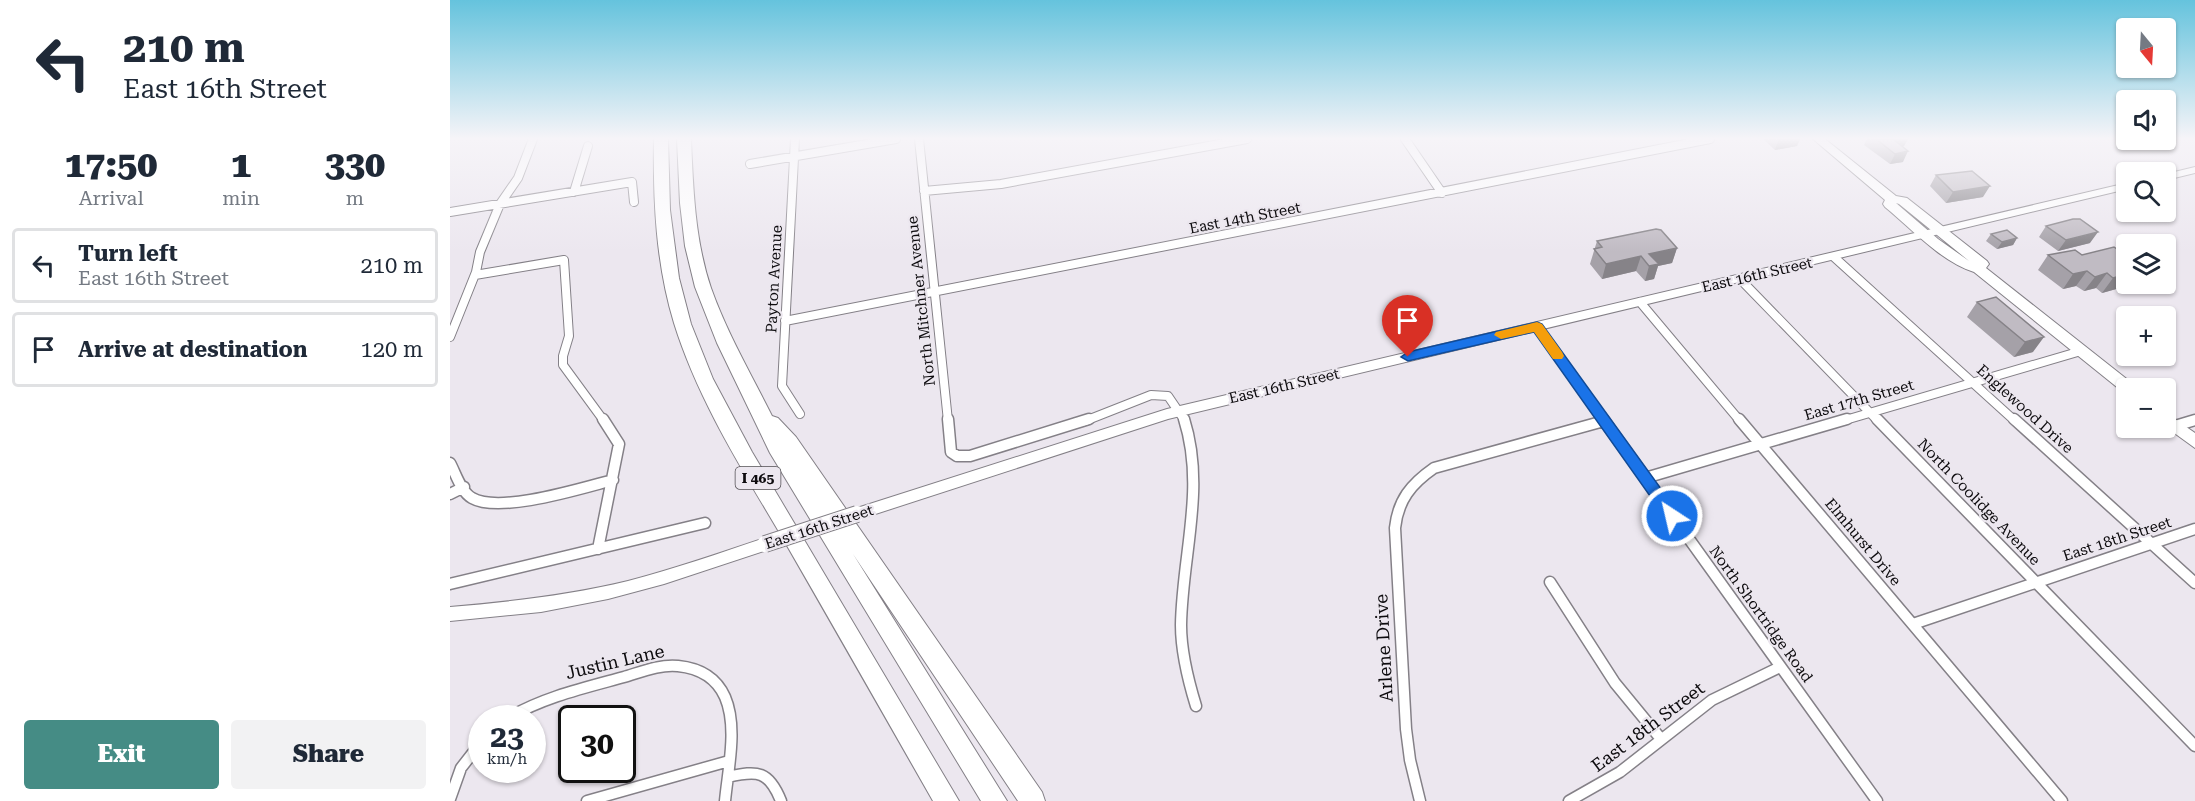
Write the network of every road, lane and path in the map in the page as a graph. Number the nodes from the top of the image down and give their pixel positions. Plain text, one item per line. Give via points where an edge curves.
1 (519, 176) edge
2 (579, 176) edge
3 (661, 176) edge
4 (686, 176) edge
5 (793, 176) edge
6 (923, 176) edge
7 (1042, 176) edge
8 (1431, 176) edge
9 (1524, 176) edge
10 (1864, 176) edge
11 (2116, 189) edge
12 (924, 191) junction
13 (574, 192) junction
14 (1442, 193) junction
15 (1892, 199) junction
16 (634, 202) dead end
17 (500, 204) junction
18 (450, 212) edge
19 (1941, 232) junction
20 (1927, 235) junction
21 (1834, 257) junction
22 (1979, 269) junction
23 (475, 275) junction
24 (1740, 279) junction
25 (934, 292) junction
26 (1640, 302) junction
27 (785, 321) junction
28 (1537, 327) junction
29 (450, 337) edge
30 (2081, 351) junction
31 (2116, 379) edge
32 (1974, 383) junction
33 (1179, 411) junction
34 (1870, 412) junction
35 (800, 414) dead end
36 (763, 415) junction
37 (2195, 420) edge
38 (1604, 421) junction
39 (2176, 422) edge
40 (2176, 425) edge
41 (2193, 437) edge
42 (1760, 444) junction
43 (450, 463) edge
44 (1645, 478) junction
45 (613, 480) junction
46 (464, 487) junction
47 (450, 494) edge
48 (705, 524) dead end
49 (2195, 529) edge
50 (2152, 544) junction
51 (598, 549) junction
52 (1550, 582) dead end
53 (2036, 582) junction
54 (2195, 583) edge
55 (450, 584) edge
56 (450, 614) edge
57 (1913, 624) junction
58 (1780, 667) junction
59 (531, 705) edge
60 (1196, 706) dead end
61 (1661, 739) junction
62 (2195, 746) edge
63 (468, 759) edge
64 (729, 761) junction
65 (728, 777) junction
66 (450, 799) edge
67 (587, 801) edge
68 (725, 801) edge
69 (781, 801) edge
70 (947, 801) edge
71 (995, 801) edge
72 (1034, 801) edge
73 (1420, 801) edge
74 (1569, 801) edge
75 (1877, 801) edge
76 (2062, 801) edge

1 - 17 street
2 - 13 street
3 - 70 highway, I 465 via 668,260 683,322 701,372 761,485
4 - 36 highway, I 465 via 689,221 704,290
5 - 27 street, Payton Avenue
6 - 12 street, North Mitchner Avenue
7 - 12 street via 989,186
8 - 14 street
9 - 14 street, East 14th Street
10 - 15 main road
11 - 19 street, East 16th Street
12 - 25 street, North Mitchner Avenue
13 - 16 street via 632,182
13 - 17 street
14 - 25 street, East 14th Street
15 - 19 main road via 1903,201
15 - 20 main road via 1889,204
17 - 18 street
17 - 23 street
19 - 20 street, East 16th Street
19 - 22 main road via 1982,264
20 - 21 street, East 16th Street
20 - 22 main road via 1968,267
21 - 24 street, East 16th Street
21 - 32 street, Englewood Drive
22 - 30 main road
23 - 29 street
23 - 45 street via 564,260 569,336 562,362 617,437 619,451
24 - 26 street, East 16th Street
24 - 34 street, North Coolidge Avenue
25 - 27 street, East 14th Street
25 - 33 street, North Mitchner Avenue via 949,448 957,456 970,456 1074,425 1151,395 1168,396
26 - 28 street, East 16th Street
26 - 42 street, Elmhurst Drive
27 - 35 street, Payton Avenue via 782,386
28 - 33 street, East 16th Street
28 - 38 street, North Shortridge Road
30 - 31 main road
30 - 32 street, East 17th Street
32 - 34 street, East 17th Street
32 - 50 street, Englewood Drive
33 - 56 street, East 16th Street, bridge via 658,579 516,608
33 - 60 street via 1191,443 1195,475 1181,625 1185,665
34 - 42 street, East 17th Street
34 - 53 street, North Coolidge Avenue
36 - 71 highway, I 465 via 777,448
36 - 72 highway via 789,442
37 - 39 street
38 - 44 street, North Shortridge Road
38 - 73 street, Arlene Drive via 1445,464 1421,477 1397,511 1406,729
40 - 41 main road
42 - 44 street, East 17th Street
42 - 57 street, Elmhurst Drive
43 - 46 street
44 - 58 street, North Shortridge Road
45 - 46 street via 502,504 475,499
45 - 51 street
46 - 47 street
48 - 51 street
49 - 50 street, East 18th Street
50 - 53 street, East 18th Street
50 - 54 street, Englewood Drive
51 - 55 street
52 - 61 street via 1596,660
53 - 57 street, East 18th Street
53 - 62 street, North Coolidge Avenue
57 - 76 street, Elmhurst Drive
58 - 61 street, East 18th Street via 1717,697
58 - 75 street, North Shortridge Road
59 - 64 street, Justin Lane via 557,694 662,667 687,667 708,674 721,689 732,717
61 - 74 street, East 18th Street via 1607,781
63 - 66 street
64 - 65 street, Justin Lane
64 - 67 street
65 - 68 street, Justin Lane
65 - 69 street via 765,774

